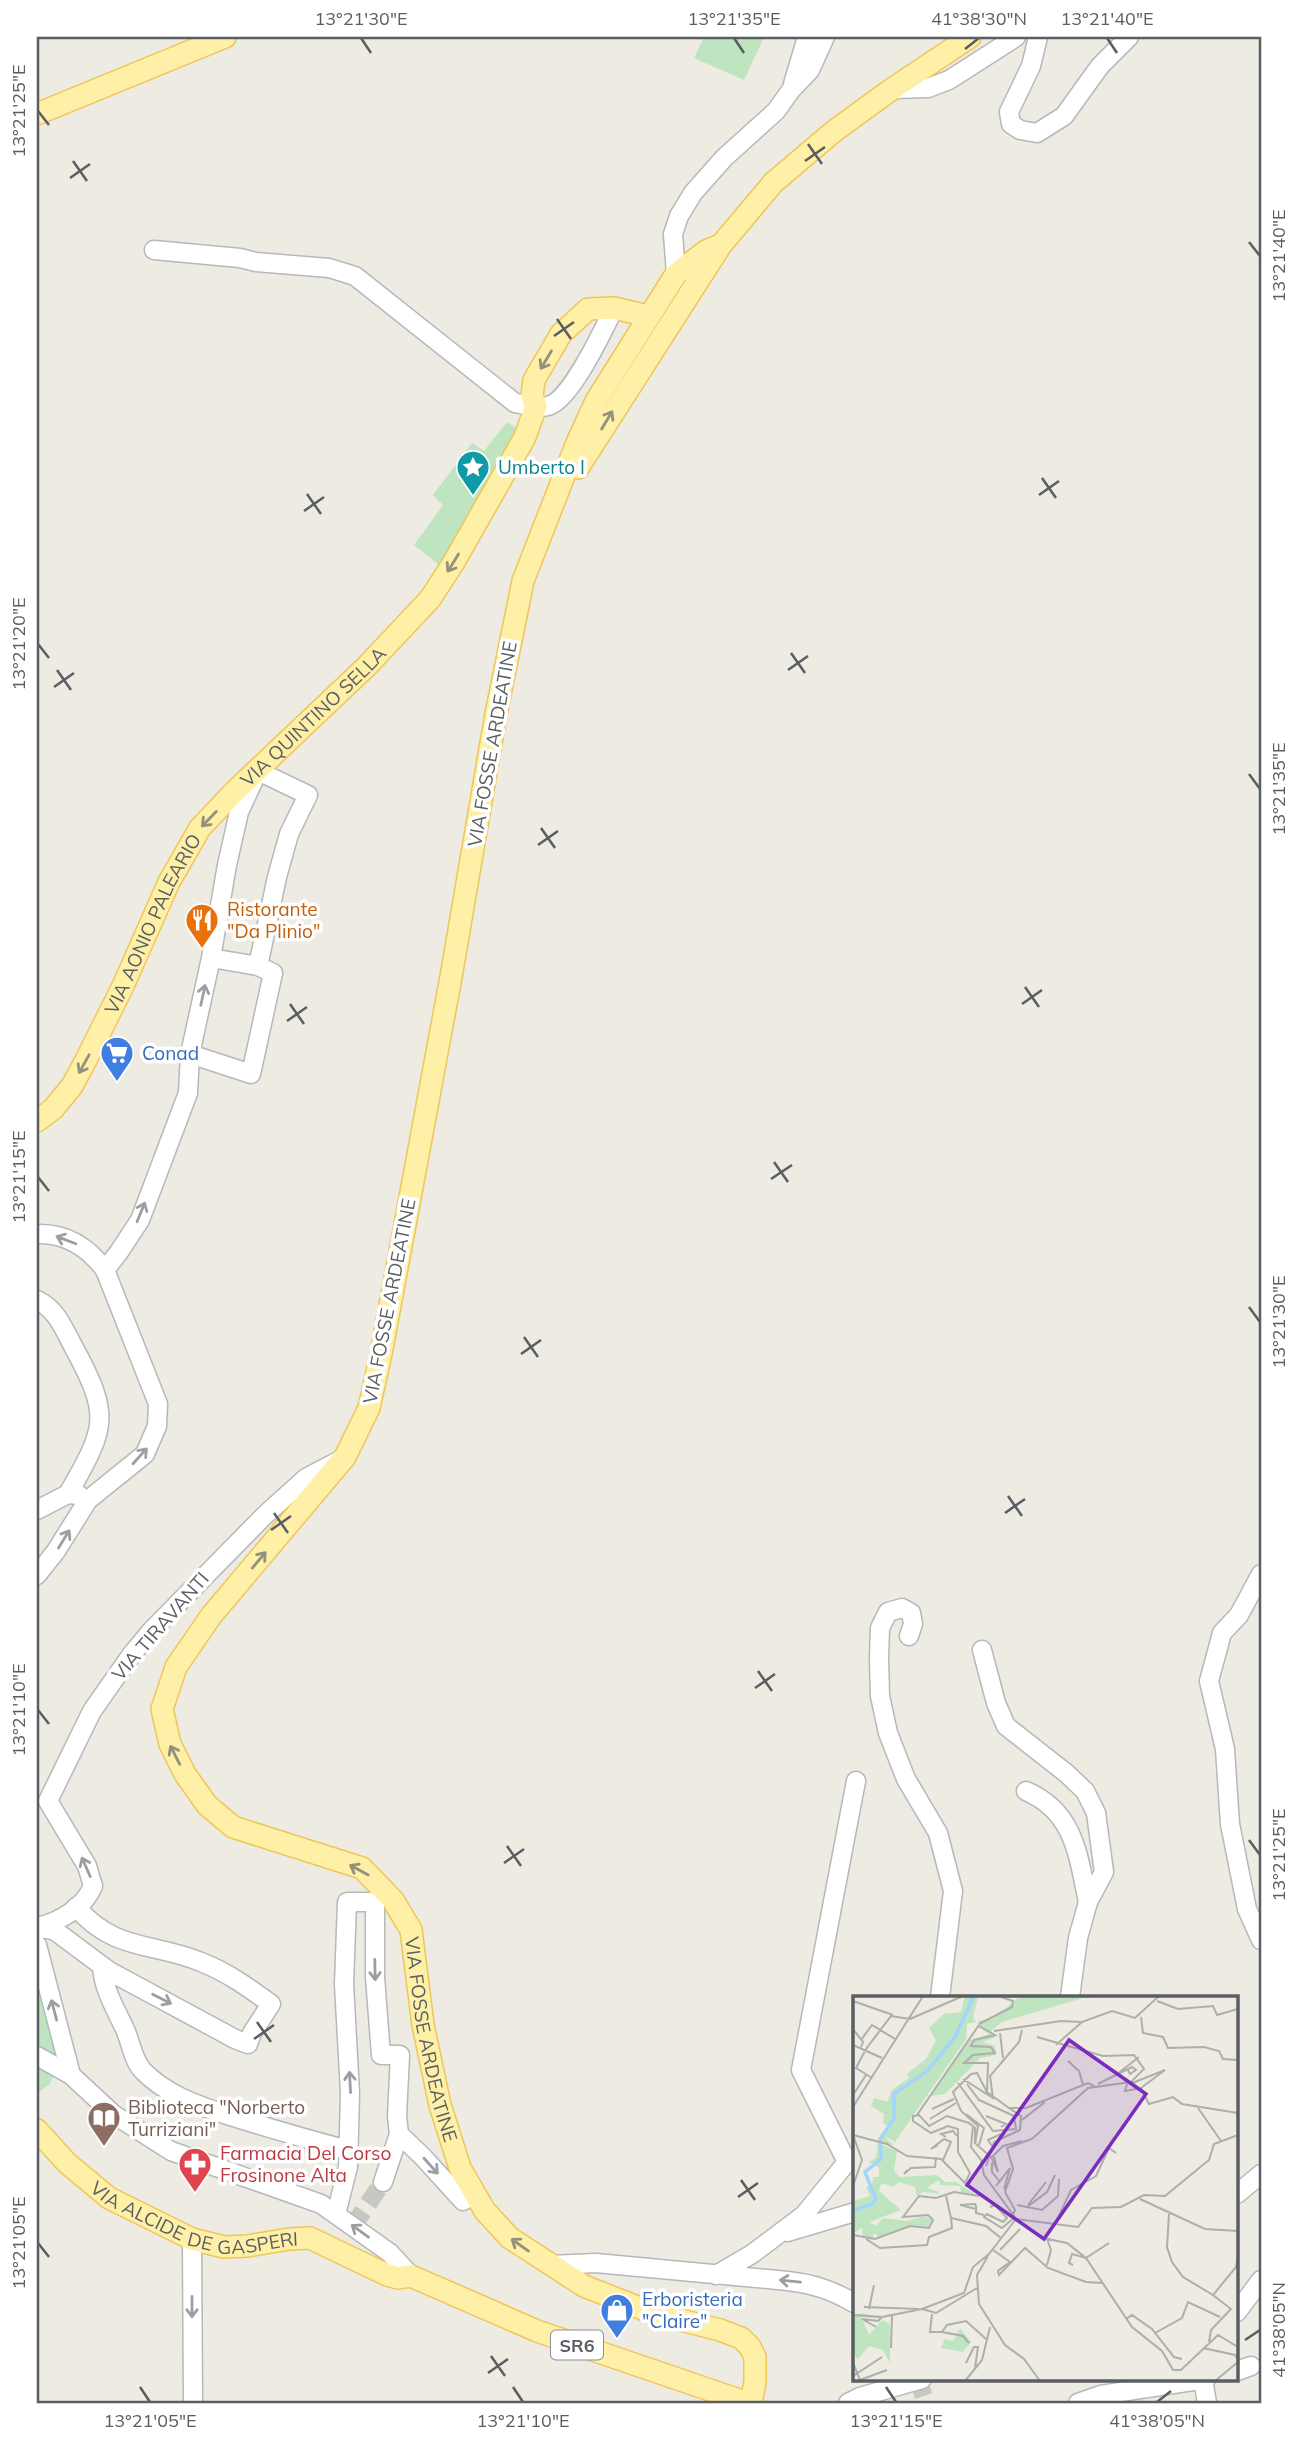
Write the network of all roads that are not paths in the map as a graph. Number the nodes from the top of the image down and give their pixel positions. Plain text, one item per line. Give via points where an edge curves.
1 (225, 37) edge
2 (807, 37) edge
3 (825, 37) edge
4 (971, 37) edge
5 (1016, 37) edge
6 (1038, 37) edge
7 (1129, 37) edge
8 (892, 89) junction
9 (791, 90) junction
10 (37, 114) edge
11 (721, 245) junction
12 (154, 250) dead end
13 (676, 274) junction
14 (614, 308) junction
15 (648, 316) junction
16 (536, 406) junction
17 (556, 498) junction
18 (258, 771) junction
19 (211, 958) junction
20 (258, 967) junction
21 (190, 1055) junction
22 (37, 1121) edge
23 (37, 1234) edge
24 (105, 1270) junction
25 (37, 1300) edge
26 (345, 1457) junction
27 (68, 1494) junction
28 (88, 1500) junction
29 (37, 1510) edge
30 (1261, 1574) edge
31 (37, 1575) edge
32 (909, 1636) dead end
33 (982, 1650) dead end
34 (856, 1781) dead end
35 (1026, 1791) dead end
36 (1088, 1902) junction
37 (76, 1907) junction
38 (37, 1927) edge
39 (1261, 1940) edge
40 (37, 1945) edge
41 (102, 1967) junction
42 (940, 1996) edge
43 (1070, 1996) edge
44 (37, 2056) edge
45 (71, 2075) junction
46 (37, 2130) edge
47 (399, 2134) junction
48 (348, 2150) junction
49 (383, 2182) tunnel mouth
50 (1258, 2183) edge
51 (1238, 2193) edge
52 (474, 2194) junction
53 (853, 2202) edge
54 (853, 2213) edge
55 (336, 2214) junction
56 (813, 2225) junction
57 (780, 2235) junction
58 (192, 2239) junction
59 (550, 2265) junction
60 (716, 2275) junction
61 (411, 2276) junction
62 (1261, 2280) edge
63 (853, 2303) dead end
64 (1238, 2311) edge
65 (919, 2380) edge
66 (1198, 2380) edge
67 (1204, 2380) edge
68 (193, 2403) edge
69 (749, 2403) edge
70 (848, 2403) edge
71 (1077, 2403) edge
72 (1207, 2403) edge

1 - 10 main road
2 - 9 street
3 - 9 street via 810,70
4 - 8 main road
5 - 8 street via 949,80 928,88
6 - 7 street via 1031,66 1009,112 1010,124 1037,133 1064,116 1100,66
8 - 11 main road via 773,183
9 - 13 street via 776,111 706,176 686,205 673,234
11 - 13 main road, VIA FOSSE ARDEATINE
17 -> 11 main road
12 - 16 street via 329,268 355,276 515,402
13 - 15 main road, VIA FOSSE ARDEATINE
14 - 15 main road, VIA QUINTINO SELLA
14 - 16 street via 565,395 548,407
14 -> 16 main road, VIA QUINTINO SELLA via 588,309 561,334 534,380
15 - 17 main road, VIA FOSSE ARDEATINE via 596,401
16 -> 18 main road, VIA QUINTINO SELLA via 525,437 429,599
17 - 26 main road, VIA FOSSE ARDEATINE via 523,581 381,1354 369,1408
18 - 19 street, VIA QUINTINO SELLA via 239,812
18 - 20 street via 308,795 289,834
18 -> 22 main road, VIA AONIO PALEARIO via 200,828 169,882 72,1086
19 - 20 street
21 -> 19 street, VIA QUINTINO SELLA
20 - 21 street via 273,973 251,1074
24 -> 21 street, VIA QUINTINO SELLA via 139,1220 172,1138 188,1093
24 -> 23 street via 96,1257 67,1238
28 -> 24 street via 145,1454 159,1415
25 - 27 street via 56,1314 99,1403 96,1441
37 -> 26 street, VIA TIRAVANTI via 88,1898 93,1886 87,1866 48,1801 92,1711 132,1654 218,1560 306,1478
52 -> 26 main road, VIA FOSSE ARDEATINE via 460,2168 440,2105 423,2025 411,1930 393,1900 362,1868 233,1827 207,1805 185,1774 170,1744 162,1709 176,1667 211,1616
27 - 28 street
27 - 29 street
31 -> 28 street
30 - 39 street via 1239,1615 1222,1633 1209,1681 1224,1749 1230,1824 1247,1909
32 - 42 street via 911,1613 902,1608 888,1612 880,1628 880,1696 906,1779 938,1833 953,1891
33 - 36 street via 1006,1726 1066,1773 1084,1791 1096,1813 1104,1872
34 - 57 street via 802,2070 847,2162 804,2215
35 - 36 street via 1057,1811 1070,1830
36 - 43 street
37 - 38 street
41 -> 37 street via 248,2044 271,2004 202,1962 116,1939
38 - 41 street via 54,1930
45 -> 40 street
41 - 48 street via 103,1985 134,2056 142,2070 173,2094 260,2127
44 - 45 street, SR6
45 - 55 street, SR6 via 113,2114 171,2151 321,2204
46 - 58 main road, VIA ALCIDE DE GASPERI via 67,2164 109,2198
48 -> 47 street via 347,1902 375,1902 381,2055 400,2055
47 - 49 street
47 -> 52 street via 463,2201
48 - 55 street via 346,2180
50 - 51 street
59 -> 52 main road, VIA FOSSE ARDEATINE via 510,2238
53 - 56 street
54 - 56 street
61 -> 55 street, SR6 via 390,2253
56 - 57 street
57 - 60 street
58 - 61 main road, VIA ALCIDE DE GASPERI via 224,2247 310,2238 387,2275
58 -> 68 street
59 - 60 street via 596,2263
59 - 69 main road, VIA FOSSE ARDEATINE via 620,2302 741,2338 755,2357
63 -> 60 street via 812,2284
61 - 69 main road, SR6 via 537,2331
62 - 64 street
65 - 70 street
66 - 71 street
67 - 72 street

